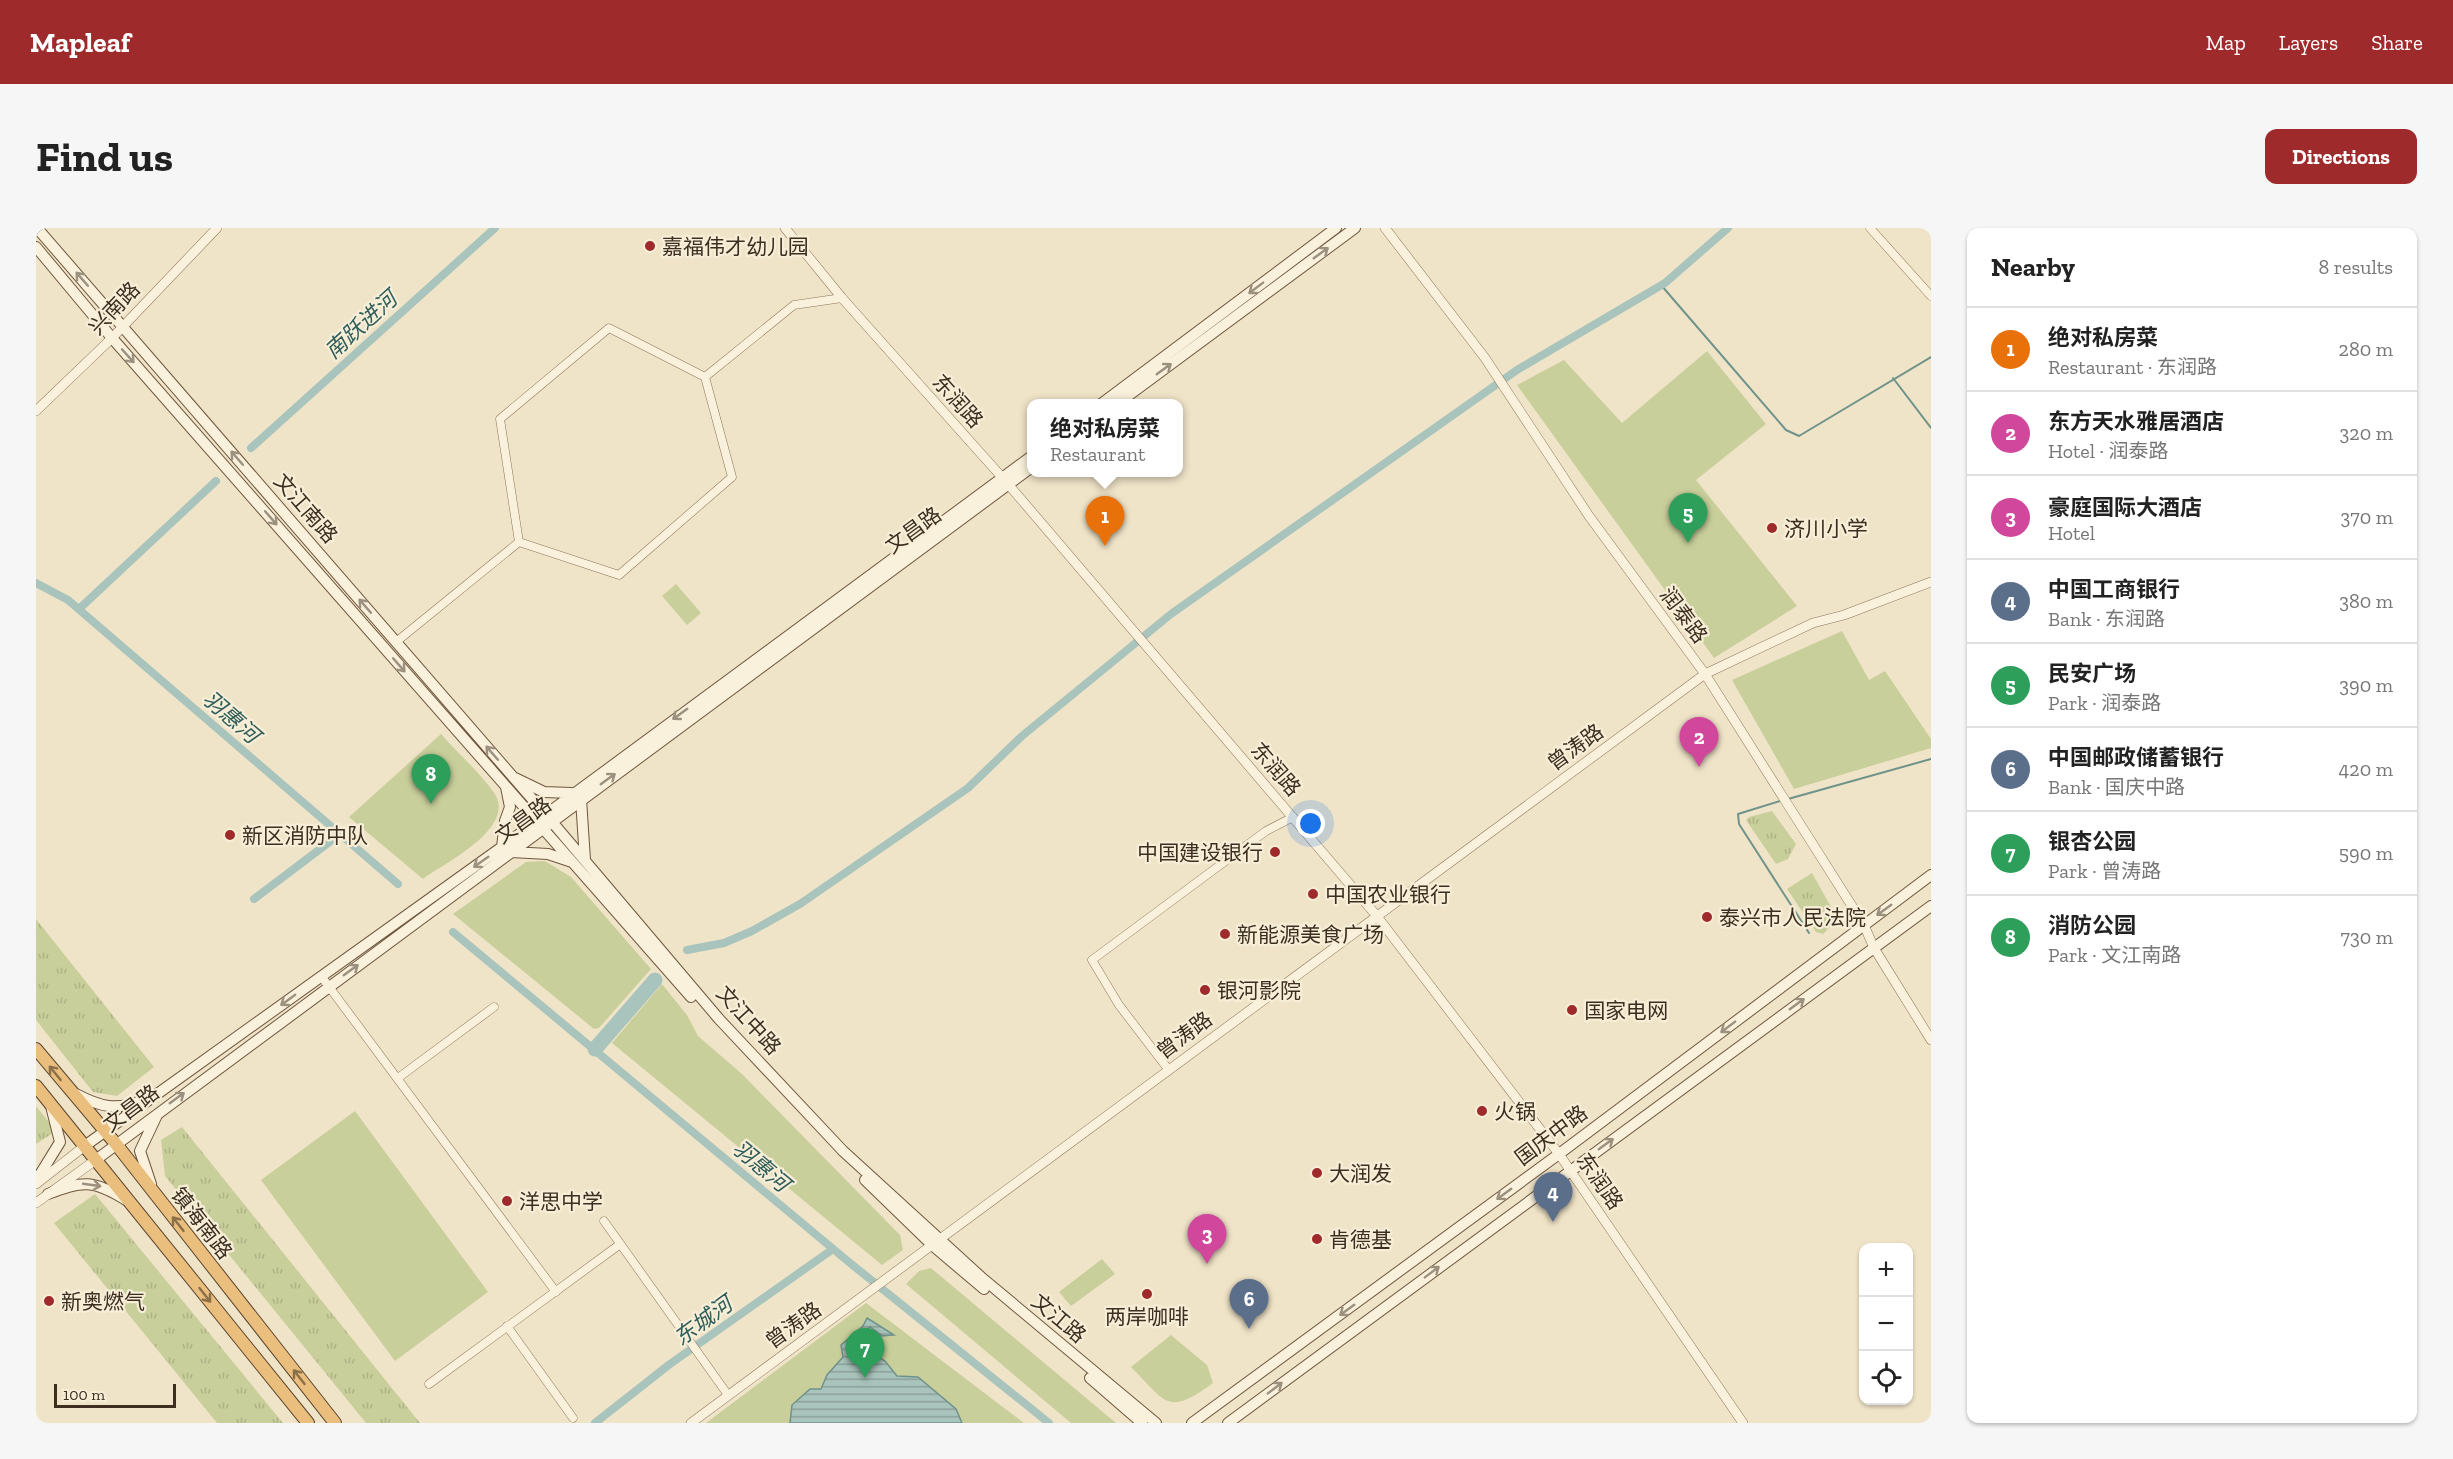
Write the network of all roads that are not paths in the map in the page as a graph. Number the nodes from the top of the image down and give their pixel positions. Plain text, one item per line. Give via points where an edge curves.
1 (37, 228) edge
2 (217, 228) edge
3 (785, 228) edge
4 (801, 228) edge
5 (1336, 228) edge
6 (1355, 228) edge
7 (1385, 228) edge
8 (1870, 228) edge
9 (792, 236) junction
10 (36, 247) edge
11 (1931, 296) edge
12 (842, 298) junction
13 (122, 325) junction
14 (112, 338) junction
15 (705, 377) junction
16 (1108, 399) edge
17 (1124, 399) edge
18 (36, 411) edge
19 (1027, 461) edge
20 (1027, 469) edge
21 (1005, 481) junction
22 (519, 542) junction
23 (1931, 582) edge
24 (396, 642) junction
25 (1705, 674) junction
26 (512, 776) junction
27 (506, 787) junction
28 (577, 796) junction
29 (540, 817) junction
30 (1293, 817) junction
31 (549, 827) junction
32 (507, 850) junction
33 (580, 861) junction
34 (1931, 875) edge
35 (1931, 906) edge
36 (1376, 915) junction
37 (1864, 925) junction
38 (1874, 948) junction
39 (321, 976) junction
40 (329, 985) junction
41 (494, 1007) dead end
42 (1931, 1040) edge
43 (36, 1049) edge
44 (1168, 1069) junction
45 (398, 1078) junction
46 (36, 1086) edge
47 (70, 1091) junction
48 (163, 1092) junction
49 (51, 1106) junction
50 (160, 1111) junction
51 (106, 1132) junction
52 (116, 1144) junction
53 (86, 1145) junction
54 (1559, 1154) junction
55 (97, 1159) junction
56 (1570, 1170) junction
57 (36, 1182) edge
58 (48, 1194) junction
59 (157, 1198) junction
60 (36, 1203) edge
61 (133, 1204) junction
62 (604, 1221) dead end
63 (936, 1242) junction
64 (619, 1245) junction
65 (556, 1292) junction
66 (507, 1326) junction
67 (429, 1384) dead end
68 (728, 1395) junction
69 (573, 1418) dead end
70 (308, 1423) edge
71 (335, 1423) edge
72 (691, 1423) edge
73 (1142, 1423) edge
74 (1156, 1423) edge
75 (1192, 1423) edge
76 (1228, 1423) edge
77 (1743, 1423) edge

13 -> 1 main road, 文江南路
2 - 13 street, 兴南路
3 - 9 street, 东润路
4 - 9 street
5 -> 16 main road
17 -> 6 main road
7 - 25 street, 润泰路 via 1485,358 1589,516
8 - 11 street
9 - 12 street, 东润路
10 - 14 main road, 文江南路
12 - 15 street via 794,305
12 - 21 street, 东润路
13 - 14 street, 兴南路
24 -> 13 main road, 文江南路
14 - 18 street, 兴南路
14 -> 27 main road, 文江南路
15 - 22 street via 732,477 619,575
15 - 22 street via 609,328 500,419
19 - 21 main road, 文昌路
20 - 21 main road, 文昌路
21 - 28 main road, 文昌路
21 - 30 street, 东润路
22 - 24 street
23 - 25 street, 曾涛路 via 1813,623
26 -> 24 main road, 文江南路
25 - 36 street, 曾涛路
25 - 37 street, 润泰路
26 - 28 main road via 544,792
26 - 29 main road, 文江南路
27 - 29 main road, 文江南路
27 - 32 main road via 510,807 505,821
28 - 29 main road, 文昌路
28 - 31 main road, 文昌路
28 - 33 main road
29 - 31 main road, 文江中路
29 - 32 main road, 文昌路
30 - 36 street, 东润路
30 - 44 street via 1266,831 1092,960 1119,1005
31 - 32 main road, 文昌路
31 - 33 main road, 文江中路
32 - 33 main road
32 -> 39 main road, 文昌路
40 -> 32 main road, 文昌路
33 - 63 main road, 文江中路 via 719,1019 843,1151
34 -> 37 main road, 国庆中路
35 - 38 main road
36 - 44 street, 曾涛路
36 - 54 street, 东润路
37 - 38 street, 润泰路
37 -> 54 main road, 国庆中路
38 - 42 street, 润泰路
56 -> 38 main road
39 - 40 street
39 -> 48 main road, 文昌路
40 - 45 street
50 -> 40 main road, 文昌路
41 - 45 street
47 -> 43 highway, 镇海南路
44 - 63 street, 曾涛路
45 - 65 street
46 - 49 highway, 镇海南路
47 - 48 main road via 112,1108 131,1106
47 - 51 highway, 镇海南路
48 - 51 main road, 文昌路
49 - 53 highway, 镇海南路
49 - 57 main road via 60,1142
50 - 52 main road, 文昌路
50 - 59 main road via 140,1151
51 - 52 highway, 镇海南路
51 - 53 main road, 文昌路
52 - 55 main road, 文昌路
52 - 59 highway, 镇海南路
53 - 55 highway, 镇海南路
53 - 57 street, 文昌路
54 - 56 street, 东润路
54 -> 75 main road, 国庆中路
55 - 58 street, 文昌路
55 - 61 highway, 镇海南路
76 -> 56 main road
56 - 77 street, 东润路
58 - 60 street, 文昌路
58 -> 61 main road via 92,1182
71 -> 59 highway, 镇海南路
61 -> 70 highway, 镇海南路
62 - 64 street
63 - 68 street, 曾涛路
63 - 73 main road
63 - 74 main road, 文江路
64 - 65 street
64 - 68 street
65 - 66 street
66 - 67 street
66 - 69 street
68 - 72 street, 曾涛路

